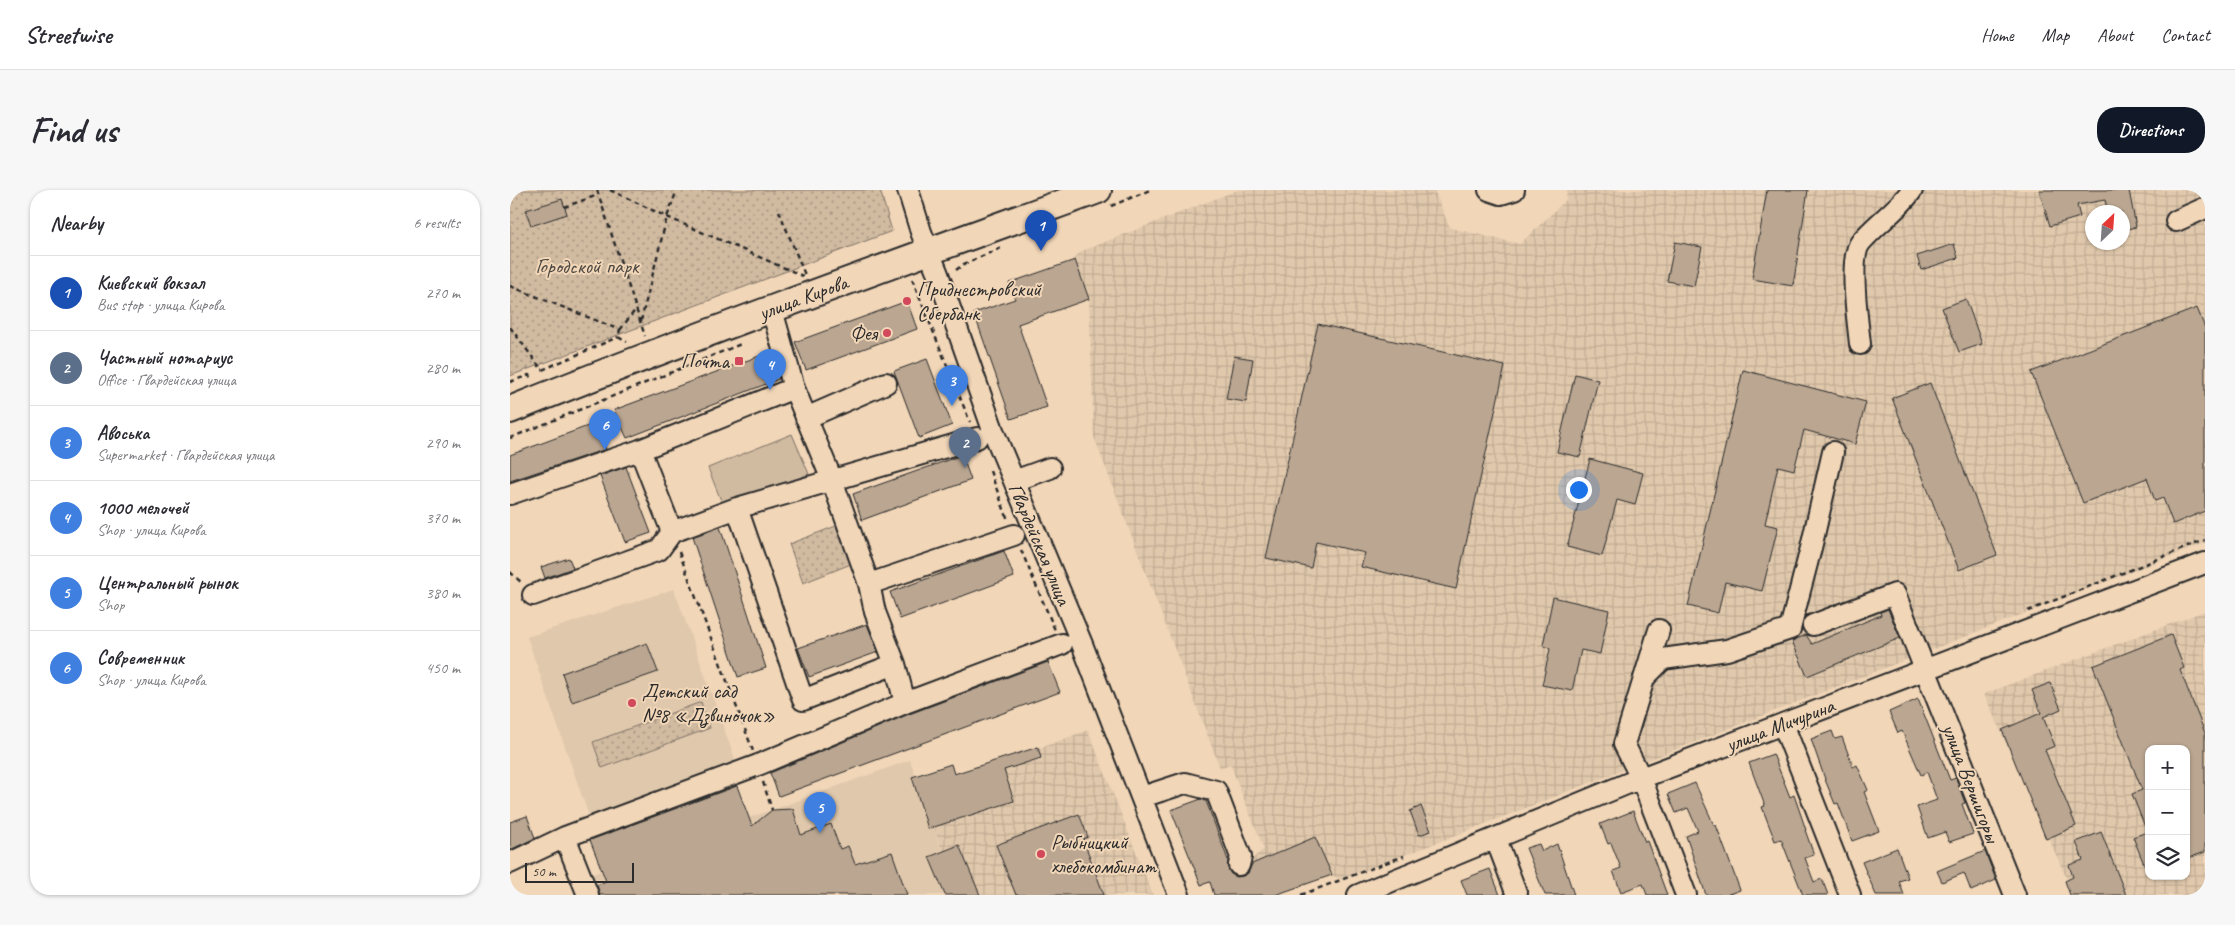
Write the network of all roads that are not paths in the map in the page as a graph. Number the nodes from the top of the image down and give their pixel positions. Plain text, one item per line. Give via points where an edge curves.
1 (908, 190) edge
2 (1490, 190) edge
3 (1514, 190) edge
4 (1912, 190) edge
5 (1102, 199) edge
6 (2205, 208) edge
7 (2176, 221) dead end
8 (928, 250) junction
9 (772, 310) junction
10 (1860, 344) dead end
11 (886, 383) dead end
12 (794, 388) junction
13 (510, 410) edge
14 (806, 418) junction
15 (977, 438) road end
16 (640, 450) junction
17 (1833, 452) dead end
18 (1050, 468) dead end
19 (832, 480) junction
20 (1014, 481) junction
21 (510, 494) edge
22 (737, 508) junction
23 (672, 532) junction
24 (1014, 535) road end
25 (2205, 563) edge
26 (868, 584) junction
27 (533, 595) dead end
28 (1813, 625) dead end
29 (1659, 630) dead end
30 (1062, 644) road end
31 (895, 664) junction
32 (1927, 670) junction
33 (1644, 678) junction
34 (905, 703) junction
35 (1783, 724) junction
36 (1640, 778) junction
37 (1142, 797) junction
38 (565, 837) junction
39 (1496, 839) junction
40 (510, 863) edge
41 (1239, 865) dead end
42 (588, 895) edge
43 (1179, 895) edge
44 (1358, 895) edge
45 (1517, 895) edge
46 (1686, 895) edge
47 (1850, 895) edge
48 (2015, 895) edge

1 - 8 street, Гвардейская улица
2 - 3 street via 1501,194
4 - 10 street via 1859,244 1853,279
5 - 8 main road, улица Кирова
6 - 7 street
8 - 9 main road, улица Кирова
8 - 20 street, Гвардейская улица
9 - 12 street
9 - 13 main road, улица Кирова
11 - 14 street
12 - 14 street
12 - 16 street
14 - 19 street
15 - 19 street
16 - 21 street
16 - 23 street
17 - 33 street via 1790,629 1727,650 1663,660
18 - 20 street
19 - 22 street
19 - 26 street
20 - 37 street, Гвардейская улица
22 - 23 street
22 - 31 street via 803,700
23 - 27 street via 659,550
24 - 26 street
25 - 32 street, улица Мичурина
26 - 31 street
28 - 32 street, улица Вершигоры via 1895,594
29 - 33 street
30 - 34 street
31 - 34 street
32 - 35 street, улица Мичурина
32 - 48 street, улица Вершигоры
33 - 36 street via 1624,744
34 - 38 street via 758,765
35 - 36 street, улица Мичурина
35 - 47 street
36 - 39 street, улица Мичурина
36 - 46 street
37 - 41 street via 1186,784 1216,791 1241,857
37 - 43 street, Гвардейская улица
38 - 40 street
38 - 42 street
39 - 44 street, улица Мичурина
39 - 45 street

